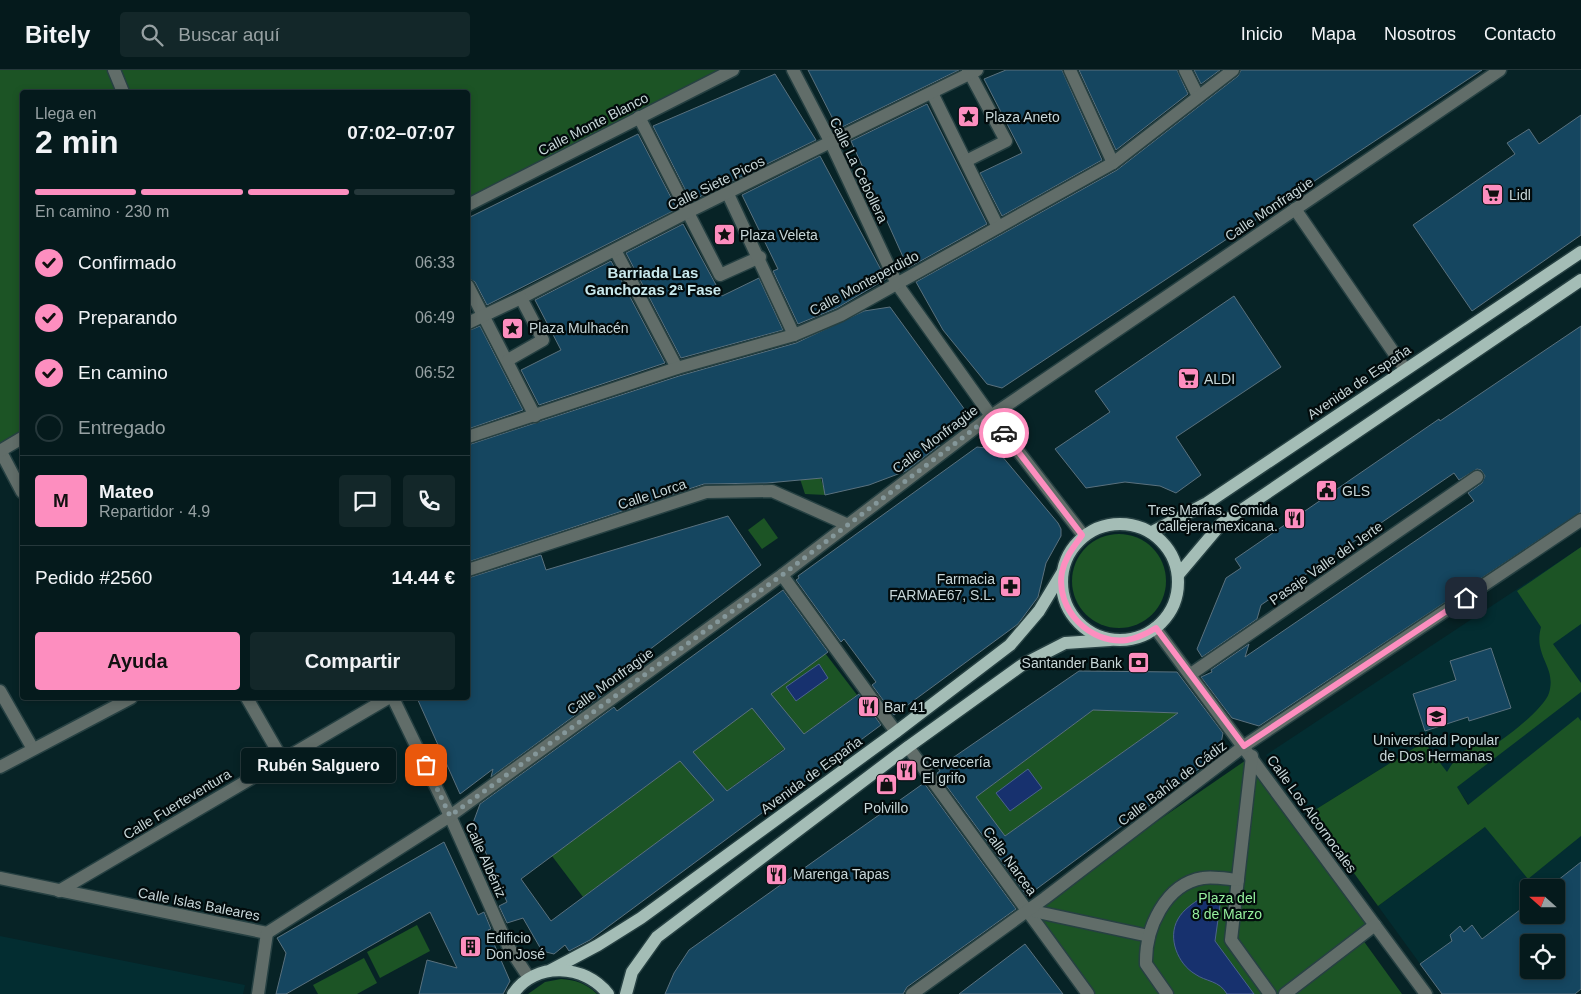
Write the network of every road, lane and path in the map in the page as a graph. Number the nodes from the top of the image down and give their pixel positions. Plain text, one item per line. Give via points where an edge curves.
1 (114, 70) edge
2 (733, 70) edge
3 (793, 70) edge
4 (1070, 70) edge
5 (1185, 70) edge
6 (1233, 70) edge
7 (1500, 70) edge
8 (972, 71) edge
9 (122, 90) edge
10 (932, 93) junction
11 (1198, 96) junction
12 (638, 117) junction
13 (831, 143) junction
14 (966, 161) junction
15 (1113, 163) junction
16 (728, 194) junction
17 (470, 204) edge
18 (1295, 209) junction
19 (688, 212) junction
20 (998, 227) junction
21 (615, 250) junction
22 (1581, 252) edge
23 (760, 257) junction
24 (1581, 280) edge
25 (897, 284) junction
26 (470, 290) edge
27 (521, 298) junction
28 (482, 316) junction
29 (470, 322) edge
30 (794, 335) junction
31 (508, 360) junction
32 (677, 368) junction
33 (1405, 369) junction
34 (535, 416) junction
35 (991, 416) junction
36 (470, 436) edge
37 (20, 439) edge
38 (0, 450) edge
39 (1478, 477) dead end
40 (20, 488) edge
41 (1581, 520) edge
42 (846, 524) junction
43 (1152, 532) junction
44 (1082, 535) junction
45 (470, 569) edge
46 (1062, 573) junction
47 (782, 575) junction
48 (1178, 575) junction
49 (1156, 628) junction
50 (1110, 640) junction
51 (1191, 674) junction
52 (0, 691) edge
53 (127, 700) edge
54 (248, 700) edge
55 (385, 700) edge
56 (394, 700) edge
57 (896, 732) junction
58 (908, 747) junction
59 (33, 749) junction
60 (1248, 751) junction
61 (282, 759) junction
62 (0, 768) edge
63 (450, 816) junction
64 (0, 878) edge
65 (1238, 880) junction
66 (59, 891) junction
67 (1028, 910) junction
68 (1374, 925) junction
69 (267, 933) junction
70 (1149, 936) junction
71 (551, 970) junction
72 (529, 978) junction
73 (1161, 992) edge
74 (258, 994) edge
75 (513, 994) edge
76 (608, 994) edge
77 (626, 994) edge
78 (912, 994) edge
79 (1088, 994) edge
80 (1270, 994) edge
81 (1285, 994) edge
82 (1426, 994) edge

1 - 9 street
2 - 12 street, Calle Monte Blanco
3 - 13 street, Calle La Cebollera
4 - 15 street
5 - 11 street
6 - 11 street, Calle Monteperdido
7 - 18 street, Calle Monfragüe
8 - 10 street, Calle Siete Picos
8 - 14 street via 1006,142
10 - 13 street, Calle Siete Picos
10 - 14 street
11 - 15 street, Calle Monteperdido
12 - 17 street, Calle Monte Blanco
12 - 19 street
13 - 16 street, Calle Siete Picos
13 - 25 street, Calle La Cebollera
14 - 20 street
15 - 20 street, Calle Monteperdido
16 - 19 street, Calle Siete Picos
16 - 23 street
18 - 33 street
18 - 35 street, Calle Monfragüe
19 - 21 street, Calle Siete Picos
19 - 23 street via 720,275
20 - 25 street, Calle Monteperdido
21 - 27 street, Calle Siete Picos
21 - 32 street
22 - 33 main road, Avenida de España
23 - 30 street
24 - 48 main road via 1221,524
25 - 30 street, Calle Monteperdido via 841,315
25 - 35 street
26 - 28 street
27 - 28 street, Calle Siete Picos
27 - 31 street via 544,340
28 - 29 street, Calle Siete Picos
28 - 31 street
30 - 32 street, Calle Monteperdido
31 - 34 street
32 - 34 street, Calle Monteperdido
33 - 43 main road, Avenida de España via 1207,503
34 - 36 street, Calle Monteperdido
35 - 42 street, Calle Monfragüe
35 - 44 street
37 - 38 street
38 - 40 street
39 - 51 street, Pasaje Valle del Jerte
41 - 60 street, Calle Bahía de Cádiz
42 - 45 street, Calle Lorca via 772,491 706,492
42 - 47 street, Calle Monfragüe
43 - 44 main road via 1128,524 1102,526
43 - 48 main road via 1169,551
44 - 46 main road via 1068,554
46 - 50 main road via 1062,592 1078,624
46 - 57 main road, Avenida de España via 1039,610 1010,645
47 - 57 street
47 - 63 street, Calle Monfragüe
48 - 49 main road via 1177,595 1169,614
49 - 50 main road via 1134,638
49 - 51 street, Calle Los Alcornocales
50 - 58 main road via 1065,643 1022,665
51 - 60 street, Calle Los Alcornocales
52 - 59 street
53 - 59 street
54 - 61 street
55 - 61 street, Calle Fuerteventura
56 - 63 street, Calle Albéniz
57 - 71 main road, Avenida de España via 641,918
58 - 67 street, Calle Narcea
58 - 77 main road via 657,937 632,972
59 - 62 street
60 - 65 street
60 - 67 street, Calle Bahía de Cádiz
60 - 68 street, Calle Los Alcornocales
61 - 66 street, Calle Fuerteventura
63 - 69 street, Calle Islas Baleares
63 - 72 street, Calle Albéniz via 508,946
64 - 66 street, Calle Islas Baleares
65 - 70 street via 1205,877 1189,882 1173,893 1163,906
65 - 80 street via 1231,940
66 - 69 street, Calle Islas Baleares
67 - 70 street
67 - 78 street, Calle Bahía de Cádiz
67 - 79 street, Calle Narcea
68 - 81 street
68 - 82 street, Calle Los Alcornocales
69 - 74 street
70 - 73 street via 1146,964
71 - 72 main road, Avenida de España
71 - 76 main road via 569,970 587,976
72 - 75 main road

